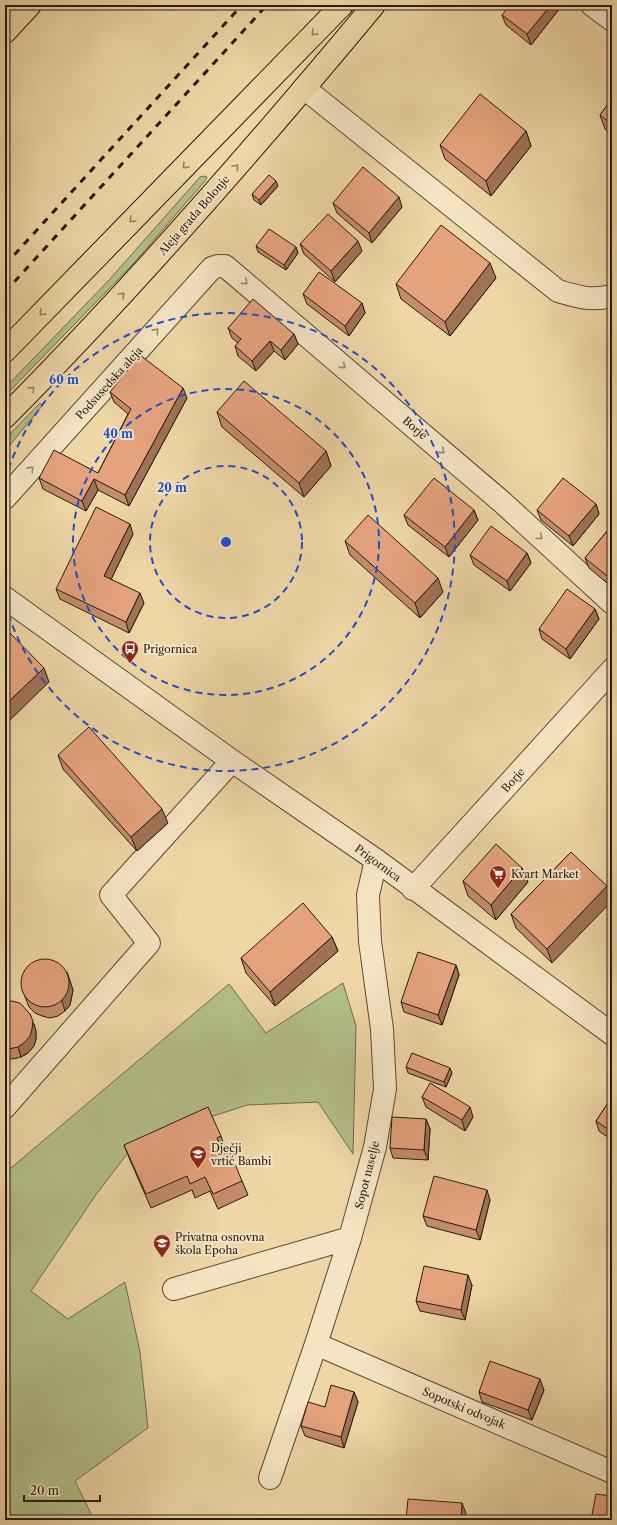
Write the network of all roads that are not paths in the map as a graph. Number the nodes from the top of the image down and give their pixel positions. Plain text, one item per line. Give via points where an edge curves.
1 (30, 5) edge
2 (342, 5) edge
3 (374, 5) edge
4 (592, 5) edge
5 (612, 20) edge
6 (5, 32) edge
7 (304, 88) junction
8 (212, 268) joint
9 (612, 296) edge
10 (5, 351) edge
11 (5, 417) edge
12 (5, 498) edge
13 (5, 598) edge
14 (612, 603) edge
15 (612, 670) edge
16 (232, 761) junction
17 (376, 860) junction
18 (413, 889) junction
19 (612, 1034) edge
20 (5, 1106) edge
21 (350, 1238) junction
22 (174, 1289) dead end
23 (316, 1344) junction
24 (612, 1472) edge
25 (270, 1478) dead end

1 - 6 main road
2 -> 10 main road
3 - 7 main road, Aleja grada Bolonje
4 - 5 street
7 - 9 street via 558,290 597,299
11 -> 7 main road, Aleja grada Bolonje via 172,242
12 -> 8 street, Podsusedska aleja
8 -> 14 street, Borje via 225,266 230,270 502,502
13 - 16 street, Prigornica
15 - 18 street, Borje
16 - 17 street, Prigornica
16 - 20 street via 111,895 148,943
17 - 18 street, Prigornica
17 - 21 street, Sopot naselje via 368,895 370,941 382,1029 385,1089 375,1147
18 - 19 street, Prigornica
21 - 22 street
21 - 23 street, Sopot naselje
23 - 24 street, Sopotski odvojak
23 - 25 street, Sopot naselje

